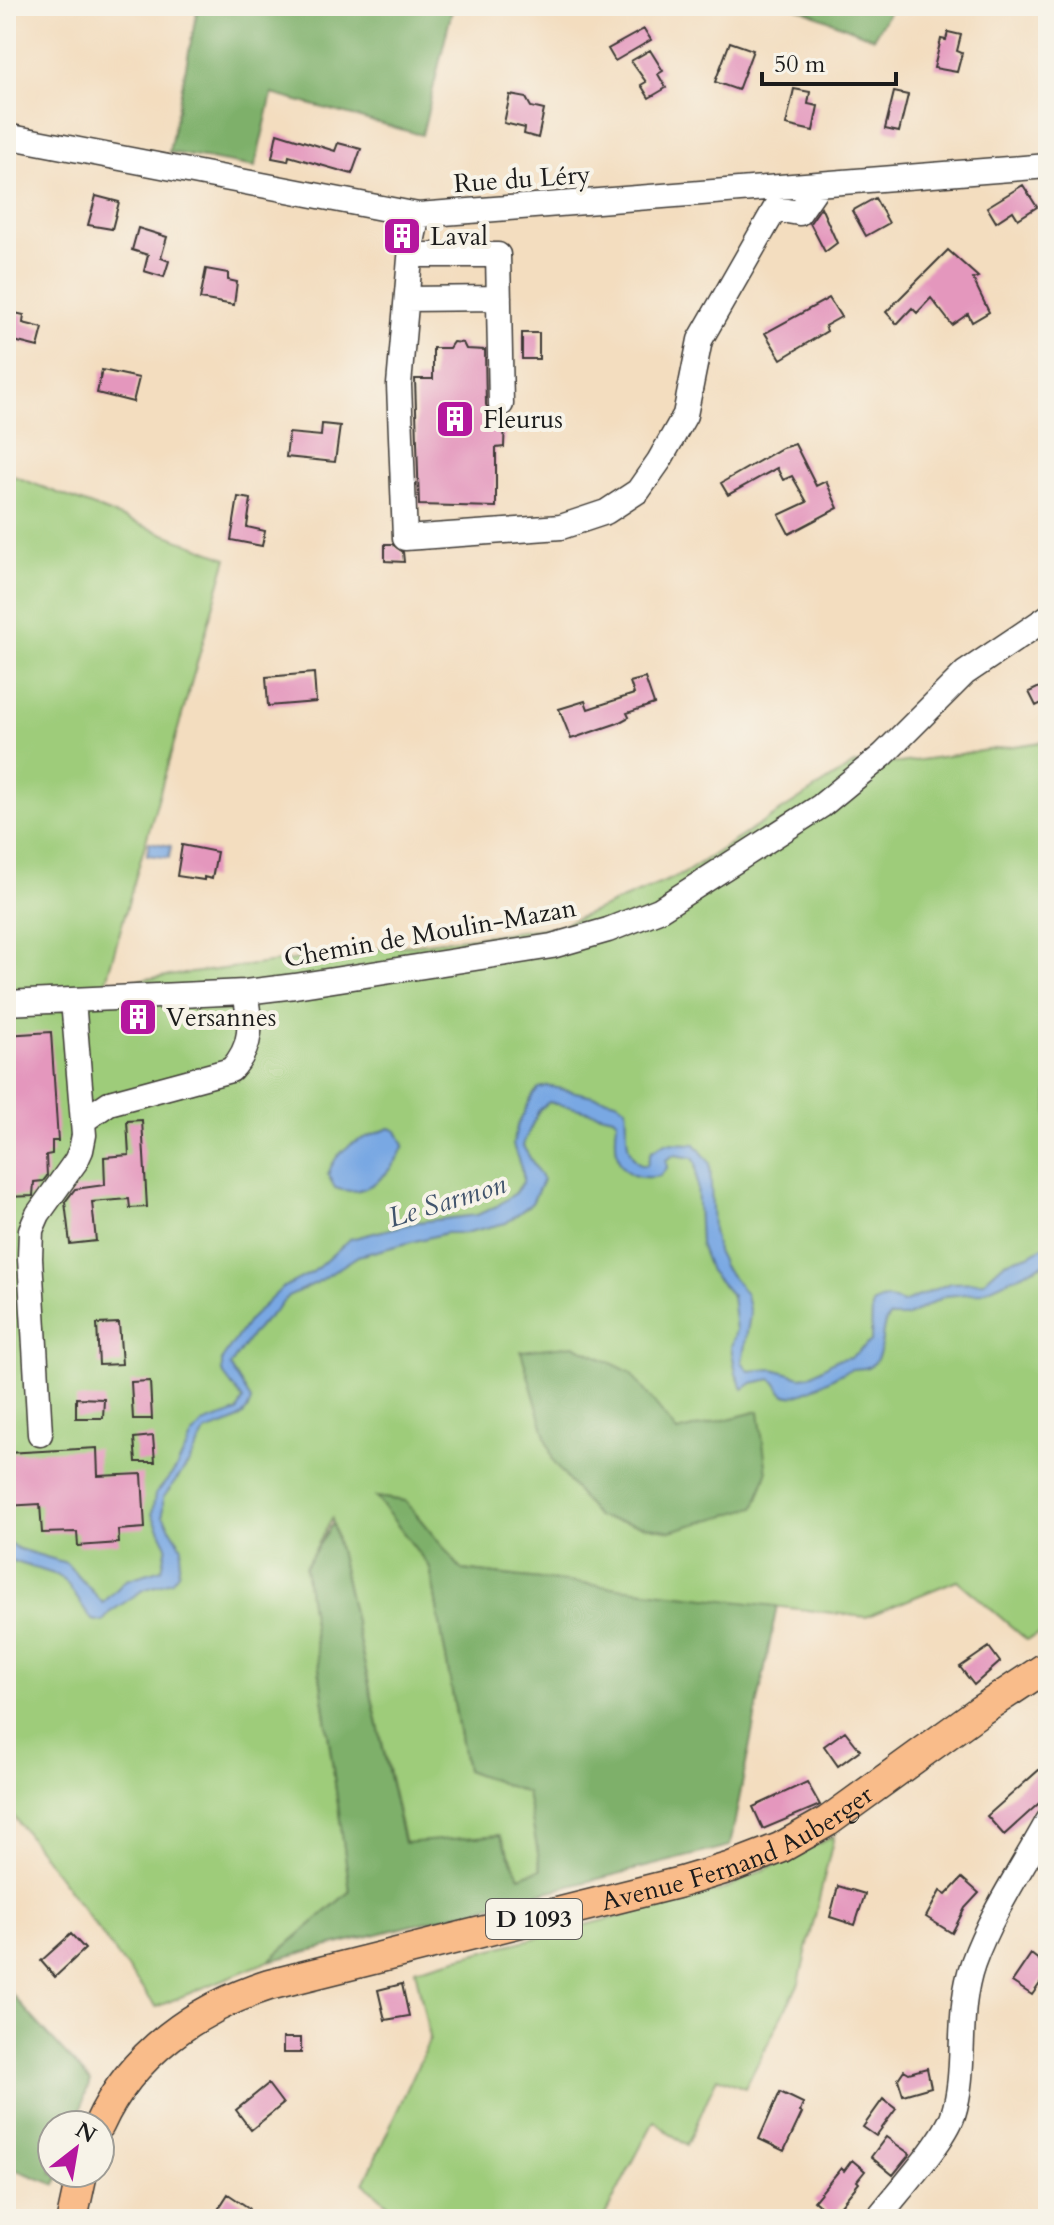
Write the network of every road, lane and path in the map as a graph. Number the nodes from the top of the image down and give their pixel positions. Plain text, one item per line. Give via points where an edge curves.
1 (6, 136) edge
2 (1048, 166) edge
3 (819, 184) junction
4 (418, 215) junction
5 (411, 255) junction
6 (499, 298) junction
7 (407, 299) junction
8 (501, 404) dead end
9 (1048, 617) edge
10 (245, 992) junction
11 (73, 1000) junction
12 (6, 1003) edge
13 (83, 1121) junction
14 (40, 1434) dead end
15 (1048, 1655) edge
16 (1048, 1666) edge
17 (981, 1710) junction
18 (1048, 1821) edge
19 (108, 2109) edge
20 (79, 2189) edge
21 (72, 2219) edge
22 (877, 2219) edge

1 - 4 street, Rue du Léry
2 - 3 street, Rue du Léry
3 - 4 street, Rue du Léry
3 - 7 street via 799,213 775,209 700,340 685,415 638,491 606,512 561,527 405,538 399,385
4 - 5 street
5 - 6 street via 498,255
5 - 7 street
6 - 7 street
6 - 8 street
9 - 10 street, Chemin de Moulin-Mazan via 965,673 883,755 821,806 659,910 552,946
10 - 11 street, Chemin de Moulin-Mazan
10 - 13 street via 247,1047 231,1070 109,1103
11 - 12 street, Chemin de Moulin-Mazan
11 - 13 street
13 - 14 street via 81,1150 31,1230
15 - 17 main road, Avenue Fernand Auberger / D 1093
16 - 17 main road, Avenue Fernand Auberger / D 1093
17 - 19 main road, Avenue Fernand Auberger / D 1093 via 828,1821 731,1867 240,1994 191,2020 149,2055
18 - 22 street via 973,1963 962,2010 952,2119
20 - 21 main road

